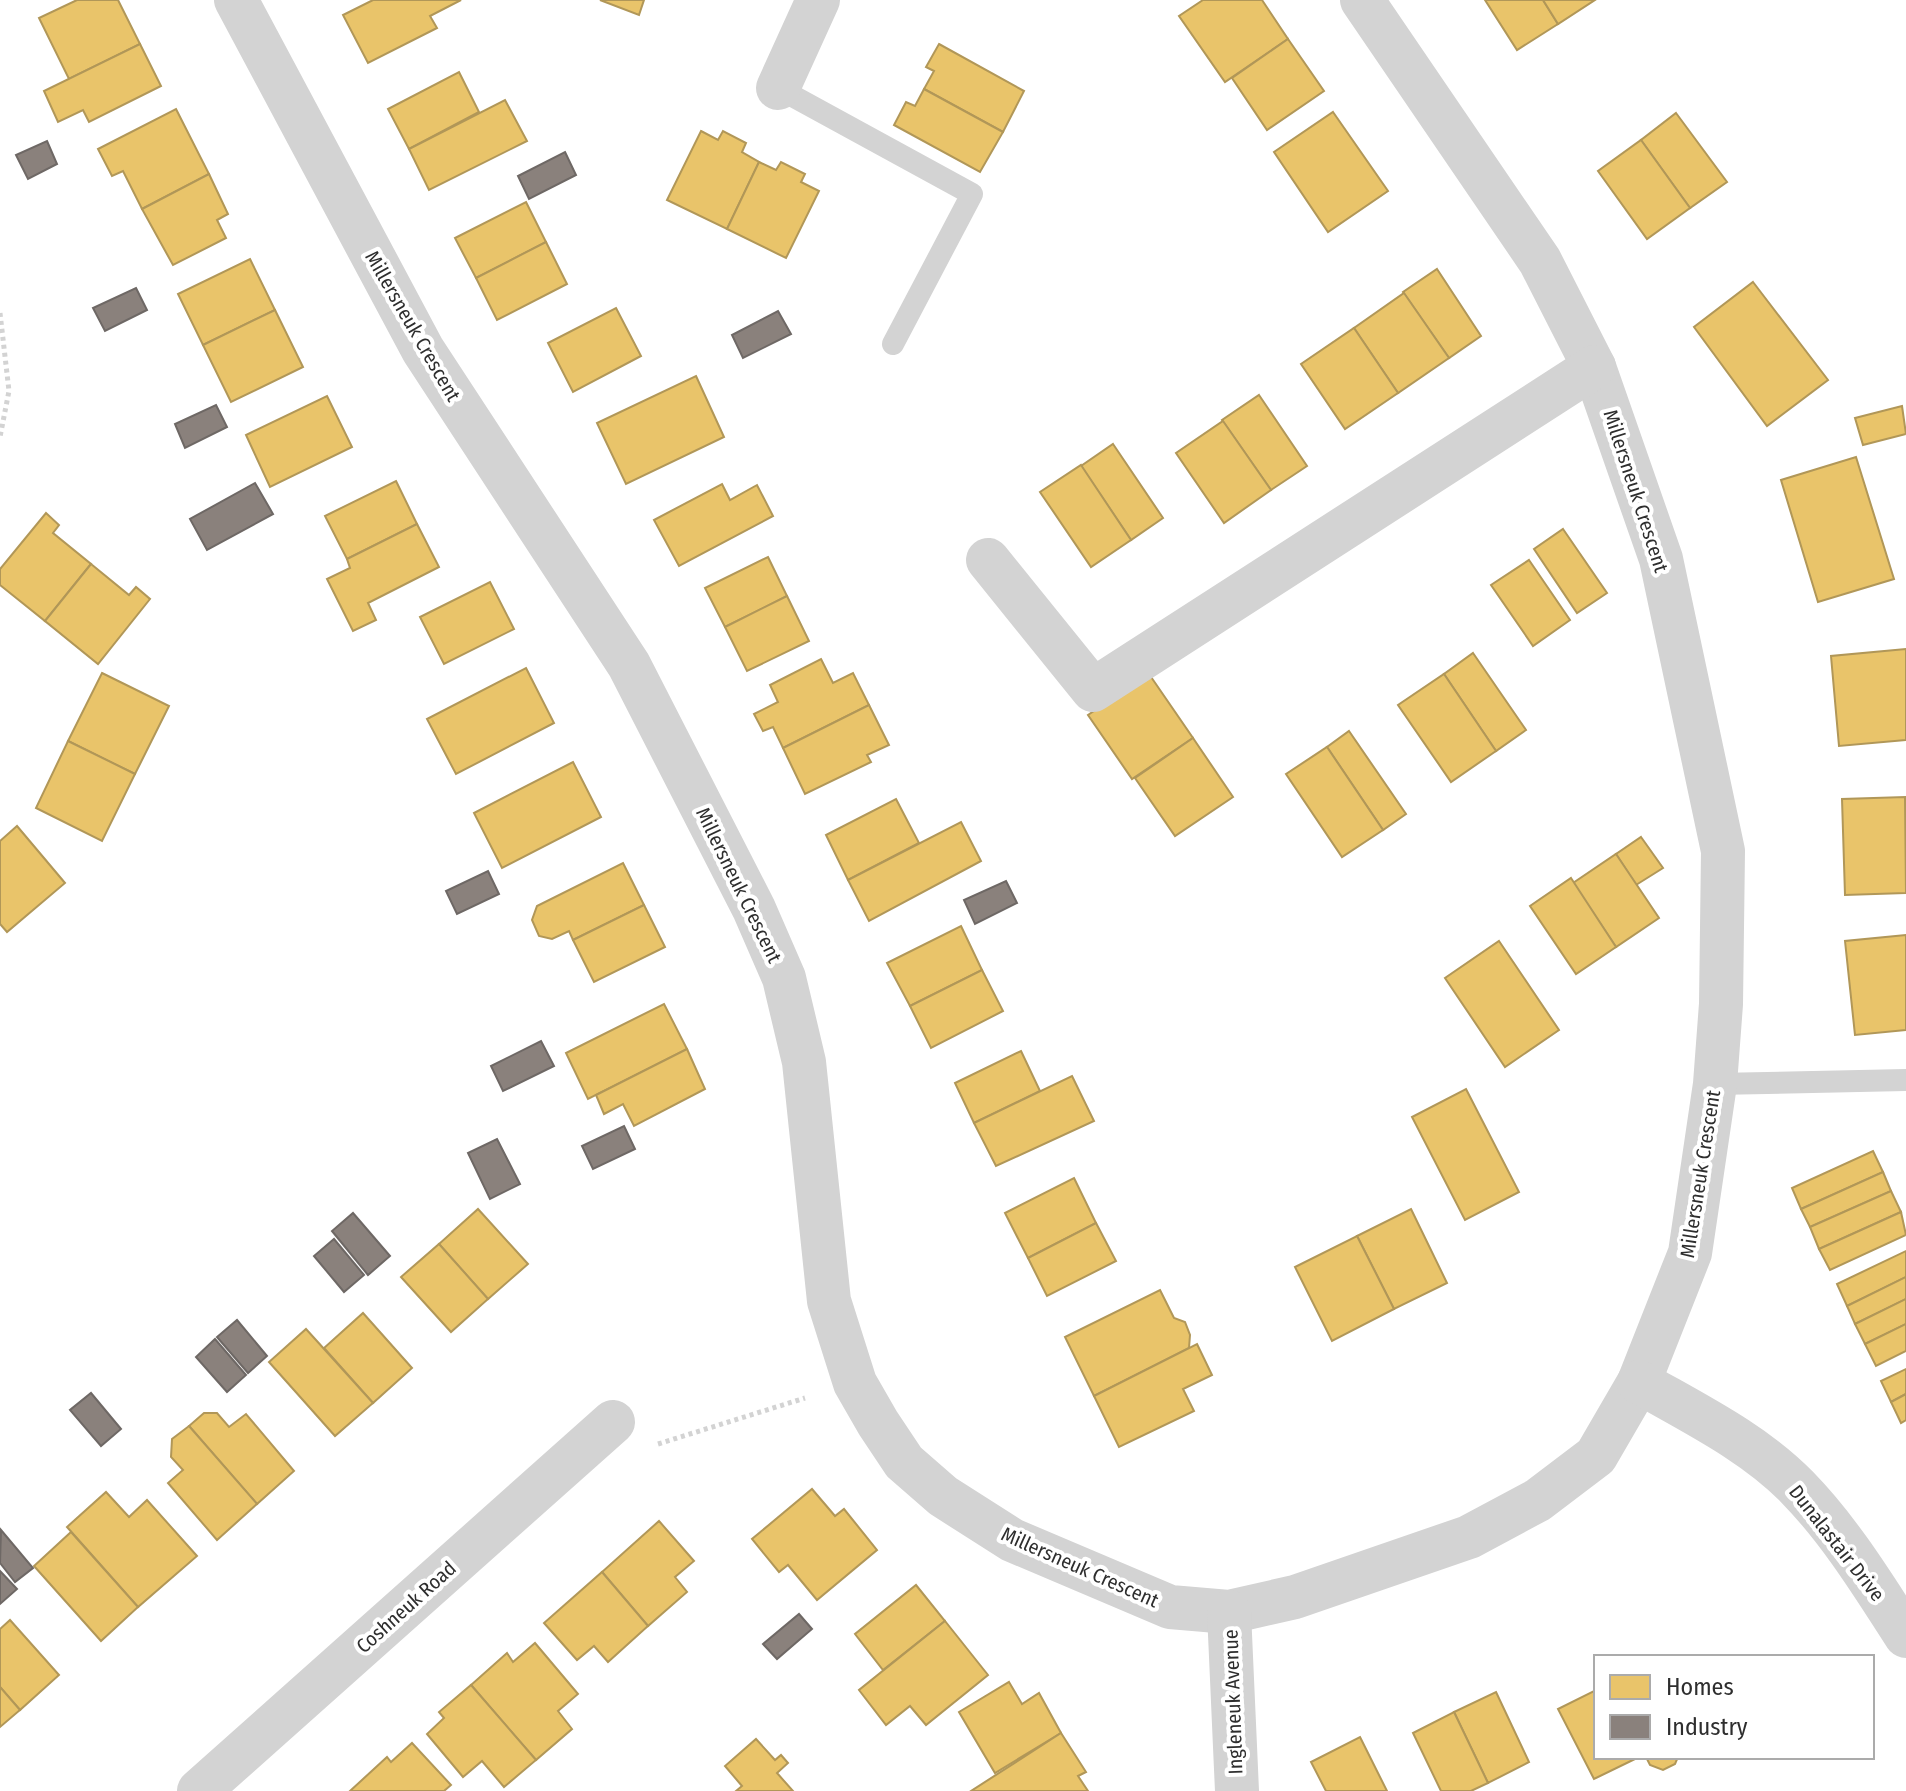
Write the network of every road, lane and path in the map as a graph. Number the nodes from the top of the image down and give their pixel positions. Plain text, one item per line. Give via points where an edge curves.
1 (236, 0) edge
2 (818, 0) edge
3 (1362, 0) edge
4 (778, 88) joint
5 (0, 313) edge
6 (893, 344) dead end
7 (1594, 367) junction
8 (0, 437) edge
9 (988, 560) dead end
10 (1906, 1080) edge
11 (1715, 1084) junction
12 (1639, 1382) junction
13 (855, 1383) junction
14 (613, 1422) joint
15 (1229, 1612) junction
16 (1906, 1636) edge
17 (199, 1791) edge
18 (1237, 1791) edge

1 - 13 street, Millersneuk Crescent via 423,350 629,665 754,909 784,978 804,1062 829,1301
2 - 4 street
3 - 7 street, Millersneuk Crescent via 1540,261
4 - 6 lane via 972,194
5 - 8 path via 9,391
7 - 9 street via 1093,690
7 - 11 street, Millersneuk Crescent via 1661,559 1723,851
10 - 11 lane
11 - 12 street, Millersneuk Crescent via 1690,1253
12 - 15 street, Millersneuk Crescent via 1596,1456 1538,1500 1469,1537 1388,1568
12 - 16 street, Dunalastair Drive via 1728,1432 1796,1487 1857,1562
13 - 14 path via 641,1449
13 - 15 street, Millersneuk Crescent via 904,1462 943,1496 1012,1540 1170,1607
14 - 17 street, Coshneuk Road
15 - 18 street, Ingleneuk Avenue

